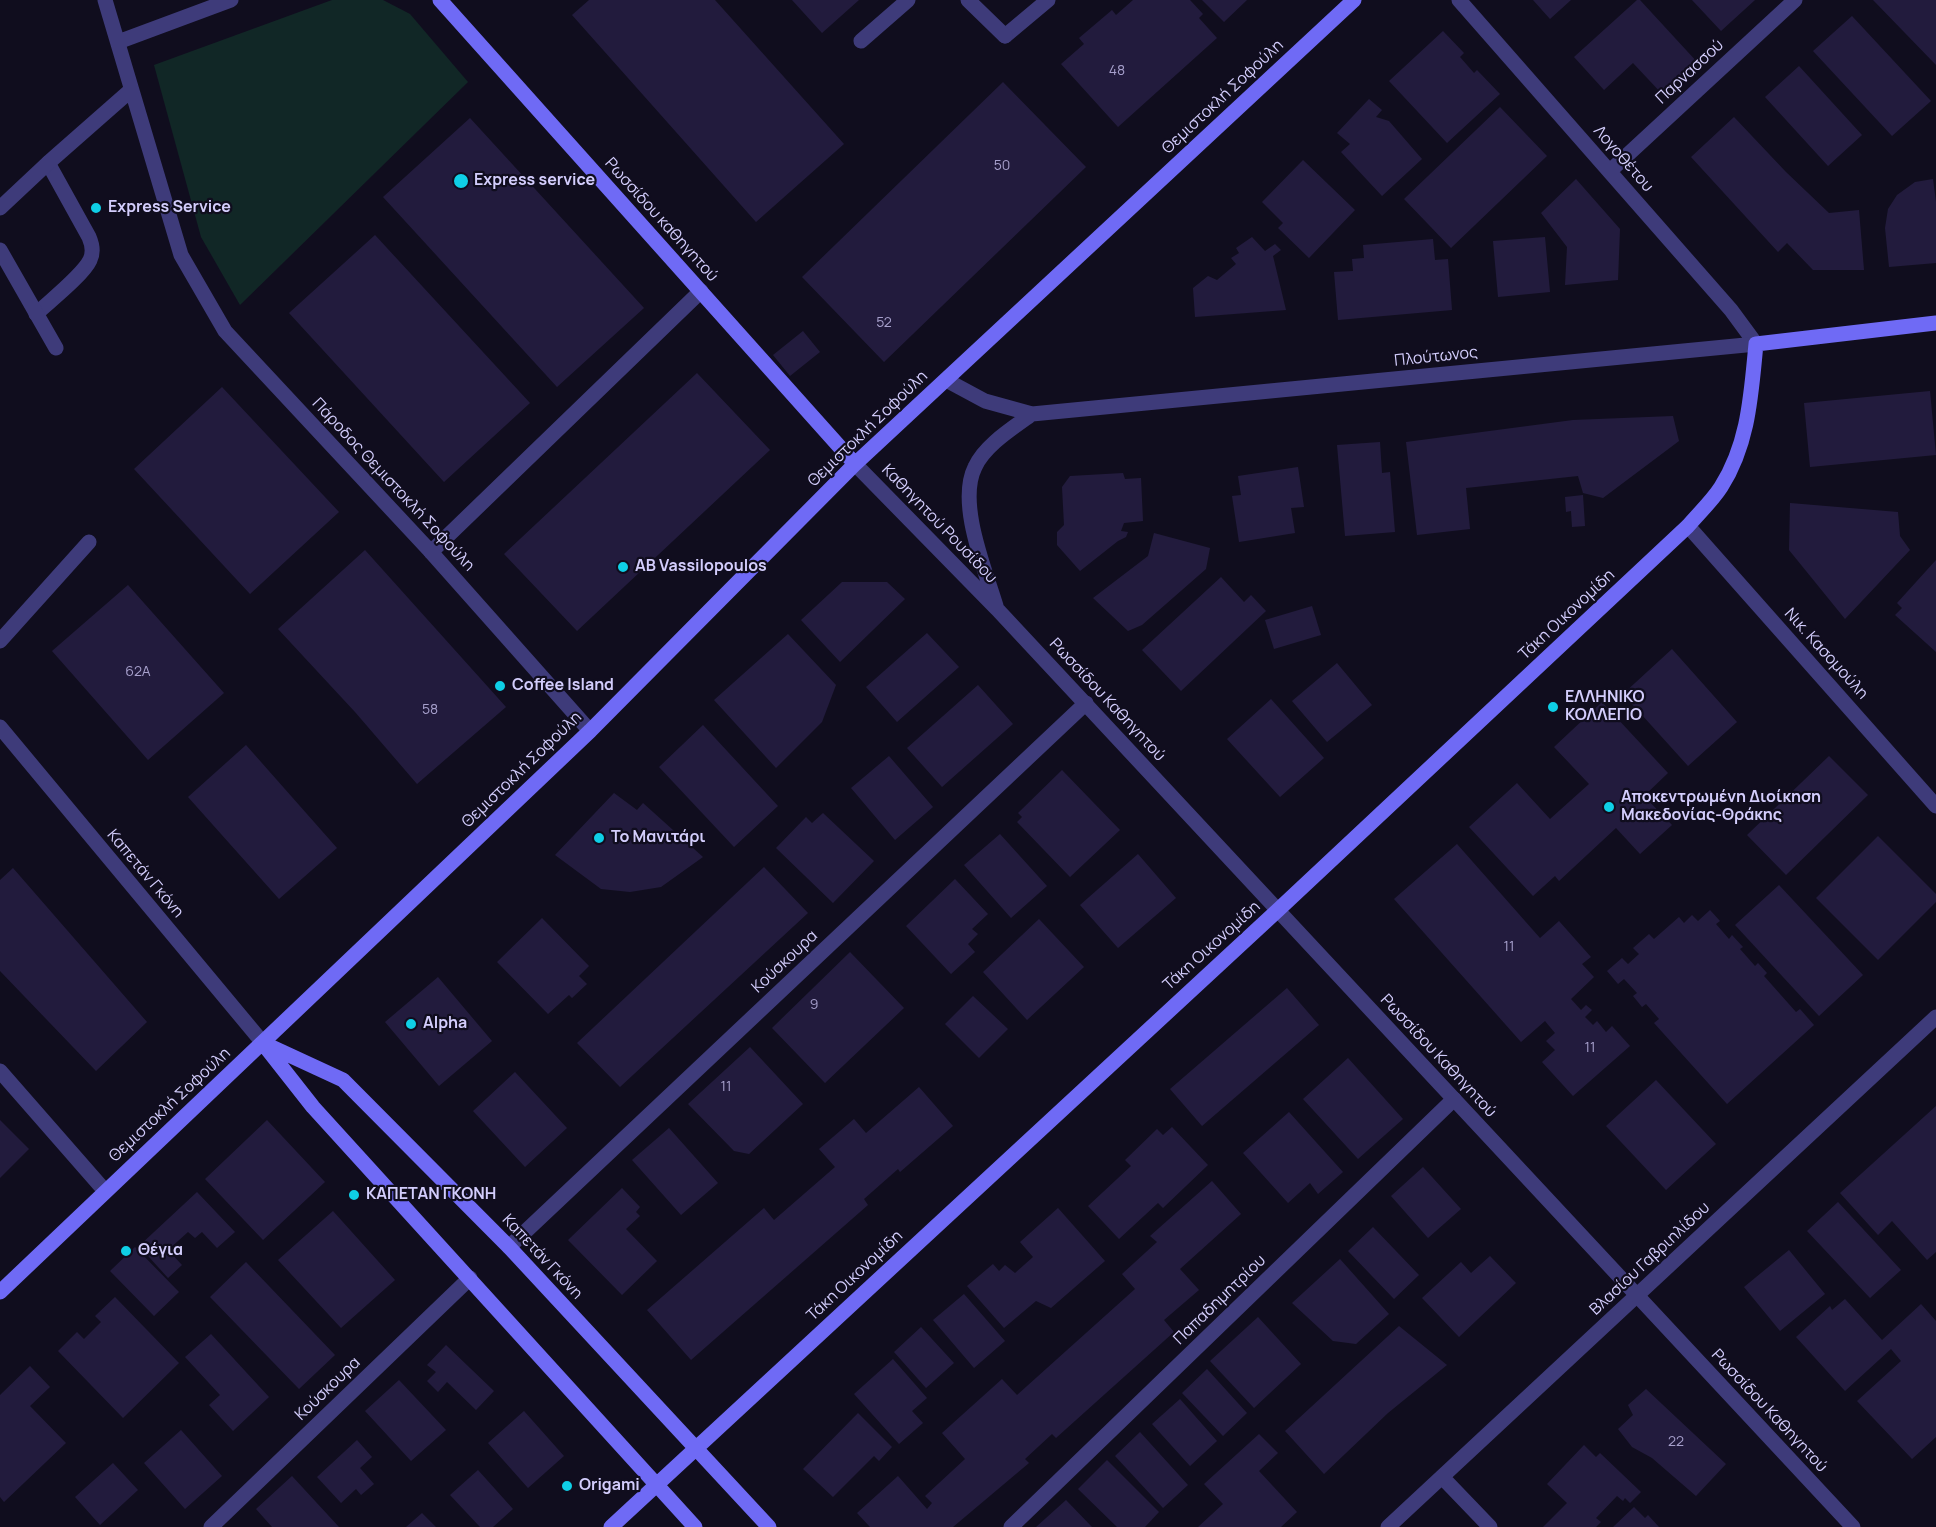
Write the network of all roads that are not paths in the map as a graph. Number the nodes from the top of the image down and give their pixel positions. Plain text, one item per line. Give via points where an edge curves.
1 (105, 0) edge
2 (231, 0) edge
3 (440, 0) edge
4 (908, 0) edge
5 (968, 0) edge
6 (1048, 0) edge
7 (1353, 0) edge
8 (1459, 0) edge
9 (1795, 0) edge
10 (861, 41) dead end
11 (118, 42) junction
12 (130, 90) junction
13 (48, 163) junction
14 (1610, 171) junction
15 (0, 208) edge
16 (0, 250) edge
17 (701, 291) junction
18 (36, 314) junction
19 (1936, 323) edge
20 (1756, 344) junction
21 (56, 348) dead end
22 (945, 380) junction
23 (1032, 414) junction
24 (855, 464) junction
25 (1688, 526) junction
26 (89, 542) dead end
27 (431, 552) junction
28 (997, 609) junction
29 (0, 641) edge
30 (1086, 703) junction
31 (0, 727) edge
32 (590, 731) junction
33 (1936, 806) edge
34 (1278, 910) junction
35 (1936, 1017) edge
36 (263, 1043) junction
37 (0, 1071) edge
38 (1454, 1099) junction
39 (105, 1191) junction
40 (509, 1247) junction
41 (470, 1278) junction
42 (0, 1292) edge
43 (1637, 1295) junction
44 (695, 1449) junction
45 (1442, 1477) junction
46 (656, 1485) junction
47 (211, 1527) edge
48 (611, 1527) edge
49 (695, 1527) edge
50 (769, 1527) edge
51 (1011, 1527) edge
52 (1388, 1527) edge
53 (1490, 1527) edge
54 (1853, 1527) edge

1 - 11 street, Πάροδος Θεμιστοκλή Σοφούλη
2 - 11 street
3 - 17 main road, Ρωσσίδου καθηγητού
4 - 10 street
5 - 6 street via 1005,36
7 - 22 main road, Θεμιστοκλή Σοφούλη
8 - 14 street, Λογοθέτου
9 - 14 street, Παρνασσού
11 - 12 street, Πάροδος Θεμιστοκλή Σοφούλη
12 - 13 street
12 - 27 street, Πάροδος Θεμιστοκλή Σοφούλη via 181,255 225,332
13 - 15 street
13 - 18 street via 89,237 92,253 85,268
14 - 20 street, Λογοθέτου
16 - 18 street
17 - 24 main road, Ρωσσίδου καθηγητού
17 - 27 street
18 - 21 street
19 - 20 main road, Πλούτωνος
20 - 23 street, Πλούτωνος
20 - 25 main road, Τάκη Οικονομίδη via 1749,416 1737,456 1721,488
22 - 23 street, Πλούτωνος via 985,401
22 - 24 main road, Θεμιστοκλή Σοφούλη
23 - 28 street via 994,442 975,467 969,491 971,523
24 - 28 street, Καθηγητού Ρουσίδου
24 - 32 main road, Θεμιστοκλή Σοφούλη
25 - 33 street, Νικ. Κασομούλη
25 - 34 main road, Τάκη Οικονομίδη
26 - 29 street
27 - 32 street, Πάροδος Θεμιστοκλή Σοφούλη
28 - 30 street, Ρωσσίδου Καθηγητού
30 - 34 street, Ρωσσίδου Καθηγητού
30 - 40 street, Κούσκουρα
31 - 36 street, Καπετάν Γκόνη
32 - 36 main road, Θεμιστοκλή Σοφούλη
34 - 38 street, Ρωσσίδου Καθηγητού
34 - 44 main road, Τάκη Οικονομίδη
35 - 43 street, Βλασίου Γαβριηλίδου
36 - 39 main road, Θεμιστοκλή Σοφούλη
36 - 40 main road, Καπετάν Γκόνη via 342,1080
36 - 41 main road, Καπετάν Γκόνη via 314,1107
37 - 39 street
38 - 43 street, Ρωσσίδου Καθηγητού
38 - 51 street, Παπαδημητρίου
39 - 42 main road, Θεμιστοκλή Σοφούλη
40 - 44 main road, Καπετάν Γκόνη
41 - 46 main road, Καπετάν Γκόνη
41 - 47 street, Κούσκουρα
43 - 45 street, Βλασίου Γαβριηλίδου
43 - 54 street, Ρωσσίδου Καθηγητού
44 - 46 main road, Τάκη Οικονομίδη
44 - 50 main road, Καπετάν Γκόνη
45 - 52 street, Βλασίου Γαβριηλίδου
45 - 53 street
46 - 48 main road, Τάκη Οικονομίδη
46 - 49 main road, Καπετάν Γκόνη

